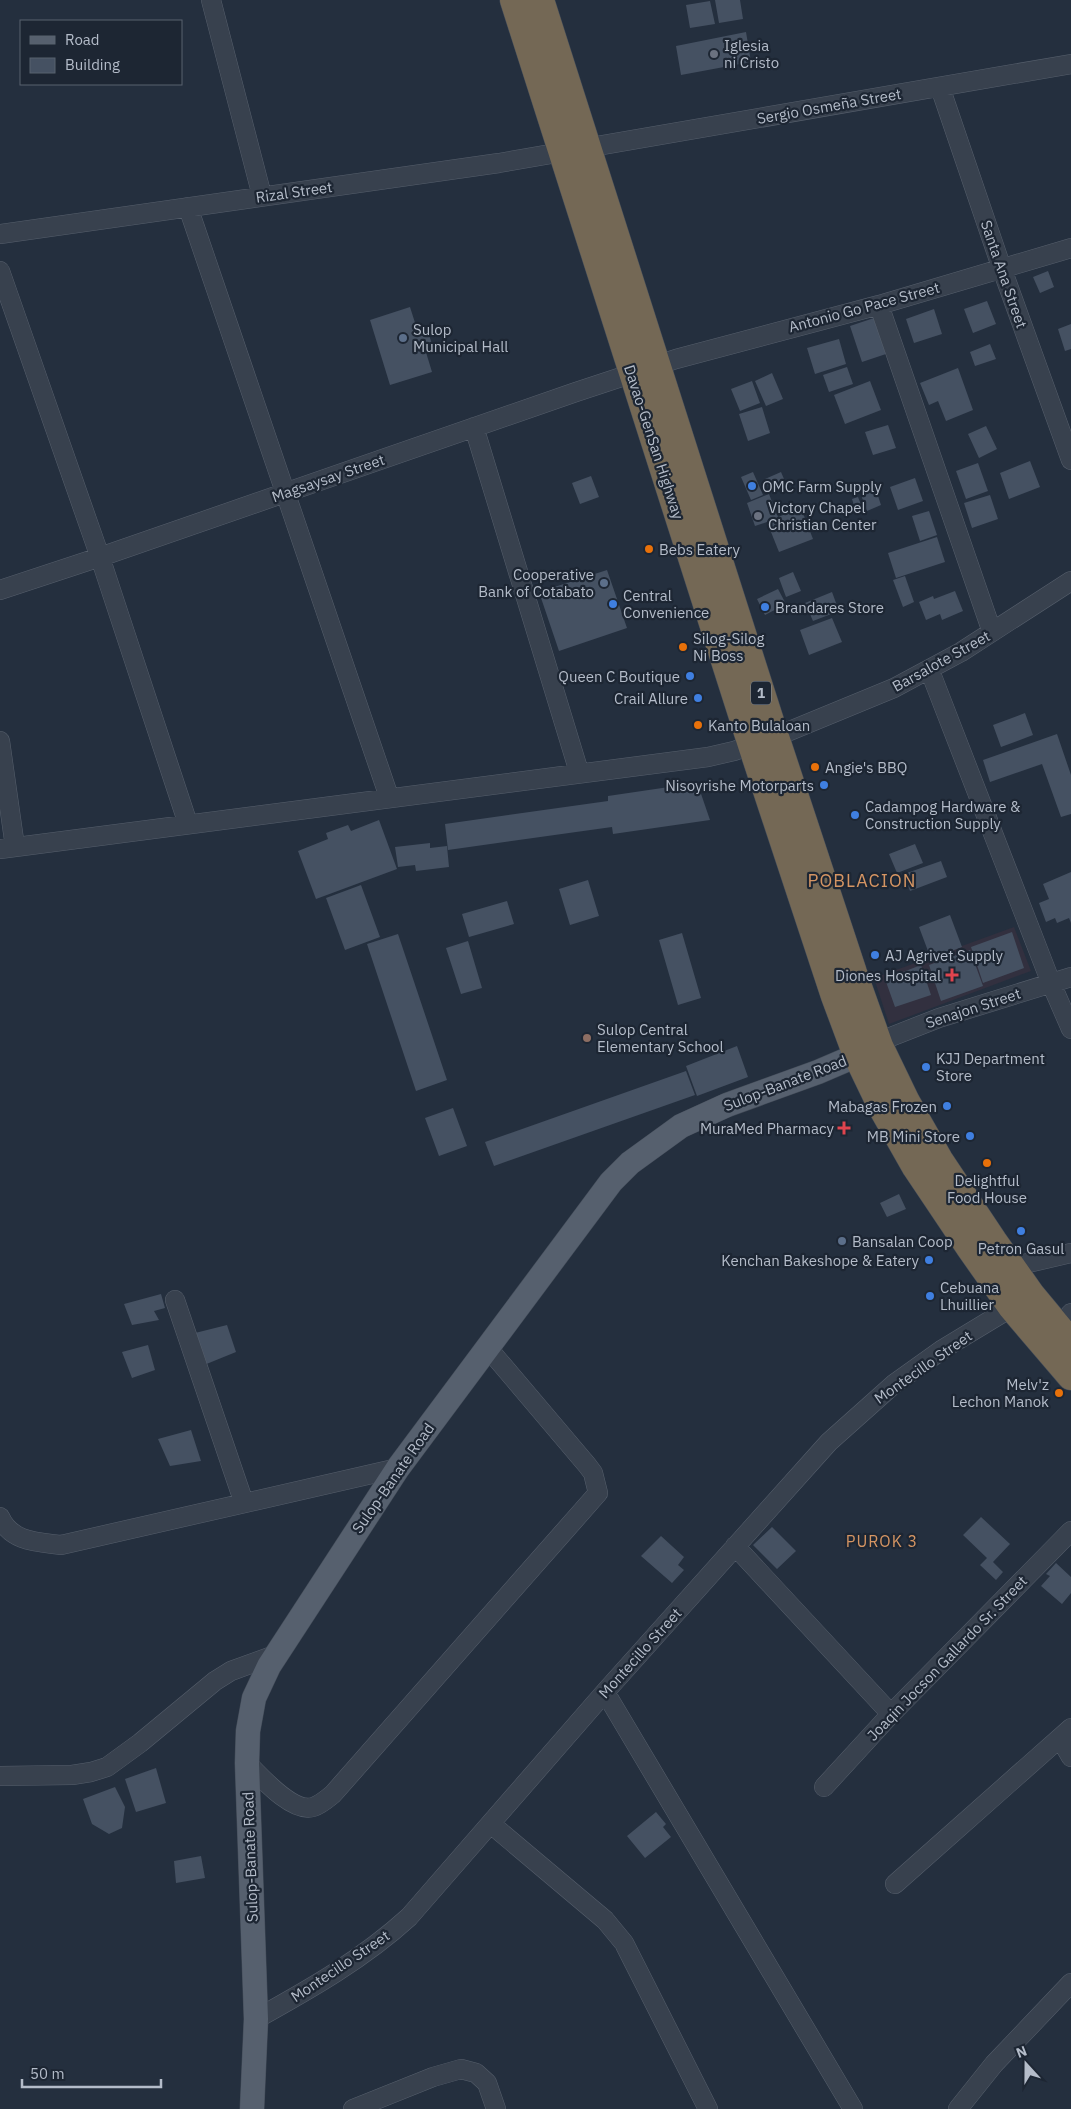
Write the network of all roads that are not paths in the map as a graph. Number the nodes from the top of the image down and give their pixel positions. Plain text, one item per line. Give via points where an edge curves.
1 (211, 0) edge
2 (514, 0) edge
3 (540, 0) edge
4 (1071, 64) edge
5 (940, 87) junction
6 (574, 150) junction
7 (262, 196) junction
8 (188, 207) junction
9 (0, 234) edge
10 (1071, 248) edge
11 (1002, 269) junction
12 (0, 271) edge
13 (879, 305) junction
14 (644, 369) junction
15 (474, 427) junction
16 (1071, 460) edge
17 (285, 492) junction
18 (100, 558) junction
19 (1071, 580) edge
20 (0, 590) edge
21 (992, 632) junction
22 (930, 670) junction
23 (0, 741) edge
24 (763, 741) junction
25 (579, 772) junction
26 (389, 797) junction
27 (188, 824) junction
28 (8, 848) edge
29 (1071, 977) edge
30 (1051, 983) junction
31 (1071, 1030) edge
32 (868, 1050) junction
33 (1071, 1253) edge
34 (1011, 1267) junction
35 (175, 1300) dead end
36 (1022, 1301) junction
37 (1067, 1329) edge
38 (487, 1347) junction
39 (1071, 1376) edge
40 (398, 1468) junction
41 (244, 1503) junction
42 (0, 1517) edge
43 (1071, 1531) edge
44 (735, 1546) junction
45 (276, 1655) junction
46 (605, 1692) junction
47 (891, 1714) junction
48 (1066, 1733) edge
49 (1071, 1757) edge
50 (247, 1764) junction
51 (0, 1776) edge
52 (824, 1787) dead end
53 (491, 1824) junction
54 (894, 1884) dead end
55 (1071, 1983) edge
56 (256, 2019) junction
57 (361, 2107) edge
58 (252, 2109) edge
59 (496, 2109) edge
60 (708, 2109) edge
61 (853, 2109) edge
62 (958, 2109) edge

1 - 7 street
2 - 6 highway, Davao-GenSan Highway / 1
3 - 6 highway, Davao-GenSan Highway / 1
4 - 5 street, Sergio Osmeña Street
5 - 6 street, Sergio Osmeña Street
5 - 11 street, Santa Ana Street
6 - 7 street, Rizal Street
6 - 14 highway, Davao-GenSan Highway / 1
7 - 8 street, Rizal Street
8 - 9 street, Rizal Street
8 - 17 street
10 - 11 street, Antonio Go Pace Street
11 - 13 street, Antonio Go Pace Street
11 - 16 street, Santa Ana Street
12 - 18 street
13 - 14 street, Antonio Go Pace Street
13 - 21 street
14 - 15 street, Magsaysay Street
14 - 24 highway, Davao-GenSan Highway / 1
15 - 17 street, Magsaysay Street
15 - 25 street
17 - 18 street, Magsaysay Street
17 - 26 street
18 - 20 street, Magsaysay Street
18 - 27 street
19 - 21 street, Barsalote Street
21 - 22 street, Barsalote Street
22 - 24 street, Barsalote Street
22 - 30 street
23 - 28 street
24 - 25 street, Barsalote Street via 708,757
24 - 32 highway, Davao-GenSan Highway / 1 via 853,973
25 - 26 street, Barsalote Street
26 - 27 street, Barsalote Street
27 - 28 street, Barsalote Street
29 - 30 street, Senajon Street
30 - 31 street
30 - 32 street, Senajon Street via 931,1021 888,1038
32 - 34 highway, Davao-GenSan Highway / 1 via 906,1102 939,1160
32 - 36 highway, Davao-GenSan Highway / 1 via 882,1108 916,1167 971,1249
32 - 38 main road, Sulop-Banate Road via 702,1115 659,1140 611,1182
33 - 34 street
34 - 36 highway, Davao-GenSan Highway / 1
35 - 41 street
36 - 37 highway, Davao-GenSan Highway / 1
36 - 39 highway, Davao-GenSan Highway / 1
36 - 44 street, Montecillo Street via 944,1349 858,1414
38 - 40 main road, Sulop-Banate Road
38 - 50 street via 587,1465 593,1473 598,1492 333,1794 313,1807 301,1808 288,1801
40 - 41 street
40 - 45 main road, Sulop-Banate Road
41 - 42 street via 61,1545 28,1541 12,1534
43 - 47 street, Joaqin Jocson Gallardo Sr. Street
44 - 46 street, Montecillo Street
44 - 47 street
45 - 50 main road, Sulop-Banate Road via 254,1698
45 - 51 street via 214,1680 107,1767 72,1775
46 - 53 street, Montecillo Street
46 - 61 street
47 - 52 street, Joaqin Jocson Gallardo Sr. Street
48 - 49 street
48 - 54 street
50 - 56 main road, Sulop-Banate Road
53 - 56 street, Montecillo Street via 386,1938 322,1982
53 - 60 street via 605,1920 624,1943
55 - 62 street via 994,2064
56 - 58 main road, Sulop-Banate Road
57 - 59 street via 461,2069 476,2073 487,2083

